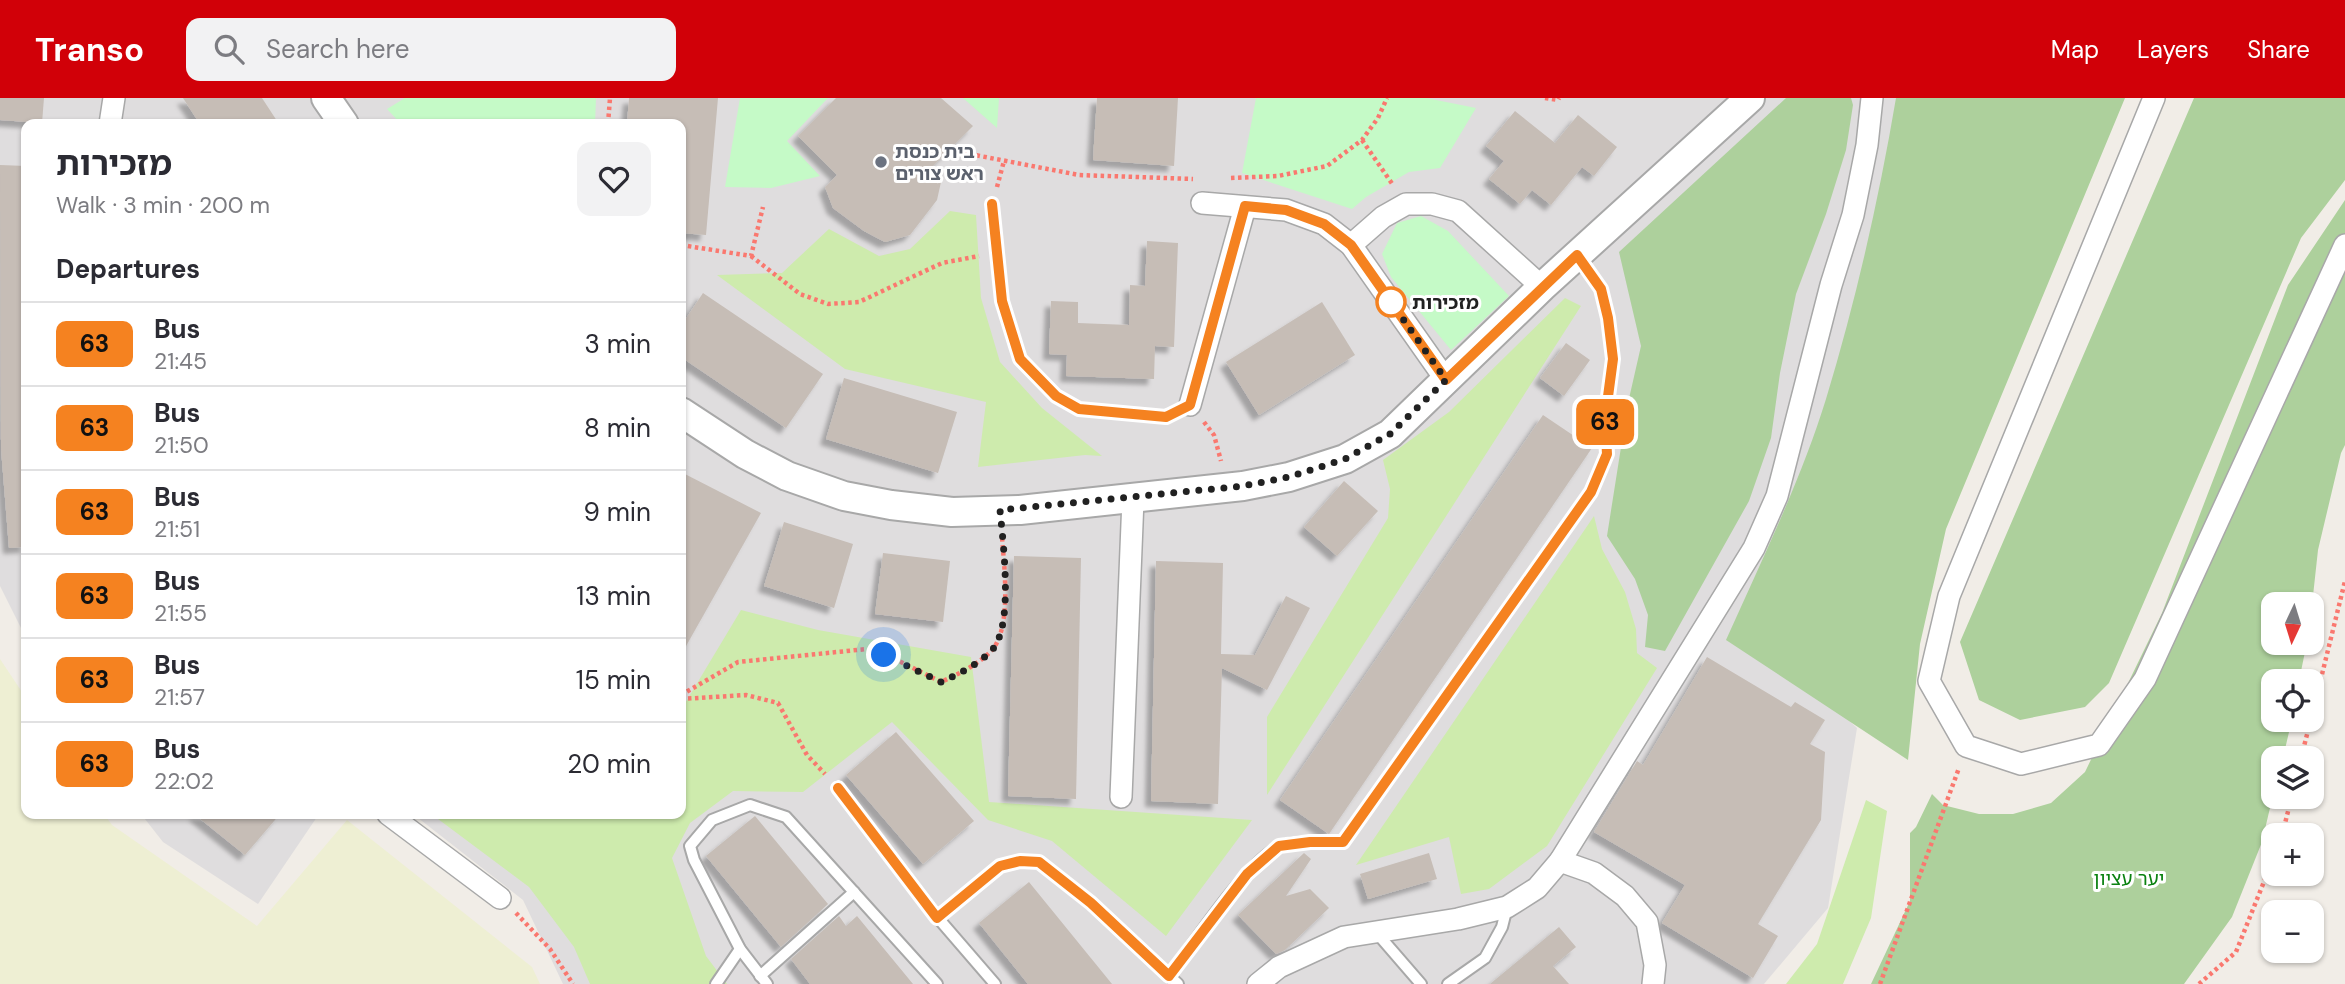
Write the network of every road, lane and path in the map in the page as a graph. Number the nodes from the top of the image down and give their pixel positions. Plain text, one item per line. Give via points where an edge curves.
1 (114, 98) edge
2 (326, 98) edge
3 (610, 98) edge
4 (1387, 98) edge
5 (1545, 98) edge
6 (1559, 98) edge
7 (1750, 98) edge
8 (1872, 98) edge
9 (2154, 98) edge
10 (111, 119) edge
11 (341, 119) edge
12 (608, 119) edge
13 (1362, 140) junction
14 (949, 150) dead end
15 (1004, 161) junction
16 (1229, 178) dead end
17 (1202, 203) joint
18 (992, 204) joint
19 (1406, 204) junction
20 (1245, 206) junction
21 (763, 207) dead end
22 (1351, 245) junction
23 (686, 246) edge
24 (2345, 246) edge
25 (997, 253) junction
26 (1577, 255) junction
27 (751, 256) junction
28 (1542, 286) junction
29 (1446, 380) junction
30 (1190, 405) junction
31 (686, 415) edge
32 (1228, 488) junction
33 (1133, 499) junction
34 (1000, 510) junction
35 (2345, 581) edge
36 (2323, 669) edge
37 (686, 694) edge
38 (686, 697) edge
39 (1966, 746) junction
40 (838, 788) joint
41 (1121, 797) dead end
42 (395, 819) edge
43 (1560, 861) junction
44 (2262, 886) edge
45 (854, 892) junction
46 (500, 898) joint
47 (1507, 907) junction
48 (937, 918) junction
49 (1376, 932) junction
50 (740, 949) junction
51 (1169, 976) junction
52 (764, 980) edge
53 (573, 984) edge
54 (716, 984) edge
55 (937, 984) edge
56 (995, 984) edge
57 (1178, 984) edge
58 (1258, 984) edge
59 (1420, 984) edge
60 (1448, 984) edge
61 (1654, 984) edge
62 (1880, 984) edge
63 (2199, 984) edge

1 - 10 street
2 - 11 street
3 - 12 path
4 - 13 path
5 - 6 path
7 - 26 street
8 - 43 street via 1853,215 1777,496 1754,548
9 - 39 street via 1949,596 1929,681
13 - 16 path via 1327,166 1278,176
13 - 19 path
14 - 15 path
15 - 17 path via 1079,175 1204,180
15 - 18 path
17 - 20 street
18 - 25 lane
19 - 22 street
19 - 28 street via 1432,204 1458,212
20 - 22 street via 1286,210 1324,224
20 - 30 street
21 - 27 path
22 - 29 street
23 - 27 path
24 - 39 street via 2145,679 2099,745 2021,764
25 - 27 path via 942,263 859,302 828,304 800,294
25 - 30 lane via 1002,301 1020,359 1056,396 1079,409 1166,417
26 - 28 street
26 - 51 lane via 1601,289 1613,359 1605,419 1607,454 1591,492 1343,842 1279,846 1247,874
28 - 29 street
29 - 32 street via 1390,434 1345,459 1289,477
30 - 32 path via 1214,435
31 - 34 street via 787,476 844,496 952,512
32 - 33 street
33 - 34 street
33 - 41 street
34 - 37 path via 1004,622 993,649 965,671 941,682 867,649 804,653 738,662
35 - 36 path
38 - 40 path via 746,695 778,703 807,755
39 - 62 path
40 - 48 lane
42 - 46 street
43 - 47 street via 1537,888
43 - 61 street via 1594,873 1625,896 1647,922
44 - 63 path via 2236,952
45 - 50 lane via 786,817 750,805 712,820 690,846
45 - 52 lane
45 - 55 lane
46 - 53 path via 550,949
47 - 49 street
47 - 60 lane via 1485,958
48 - 51 lane via 1000,866 1039,862
48 - 56 lane
49 - 58 street via 1344,937 1279,967
49 - 59 lane
50 - 52 lane
50 - 54 lane
51 - 57 lane

